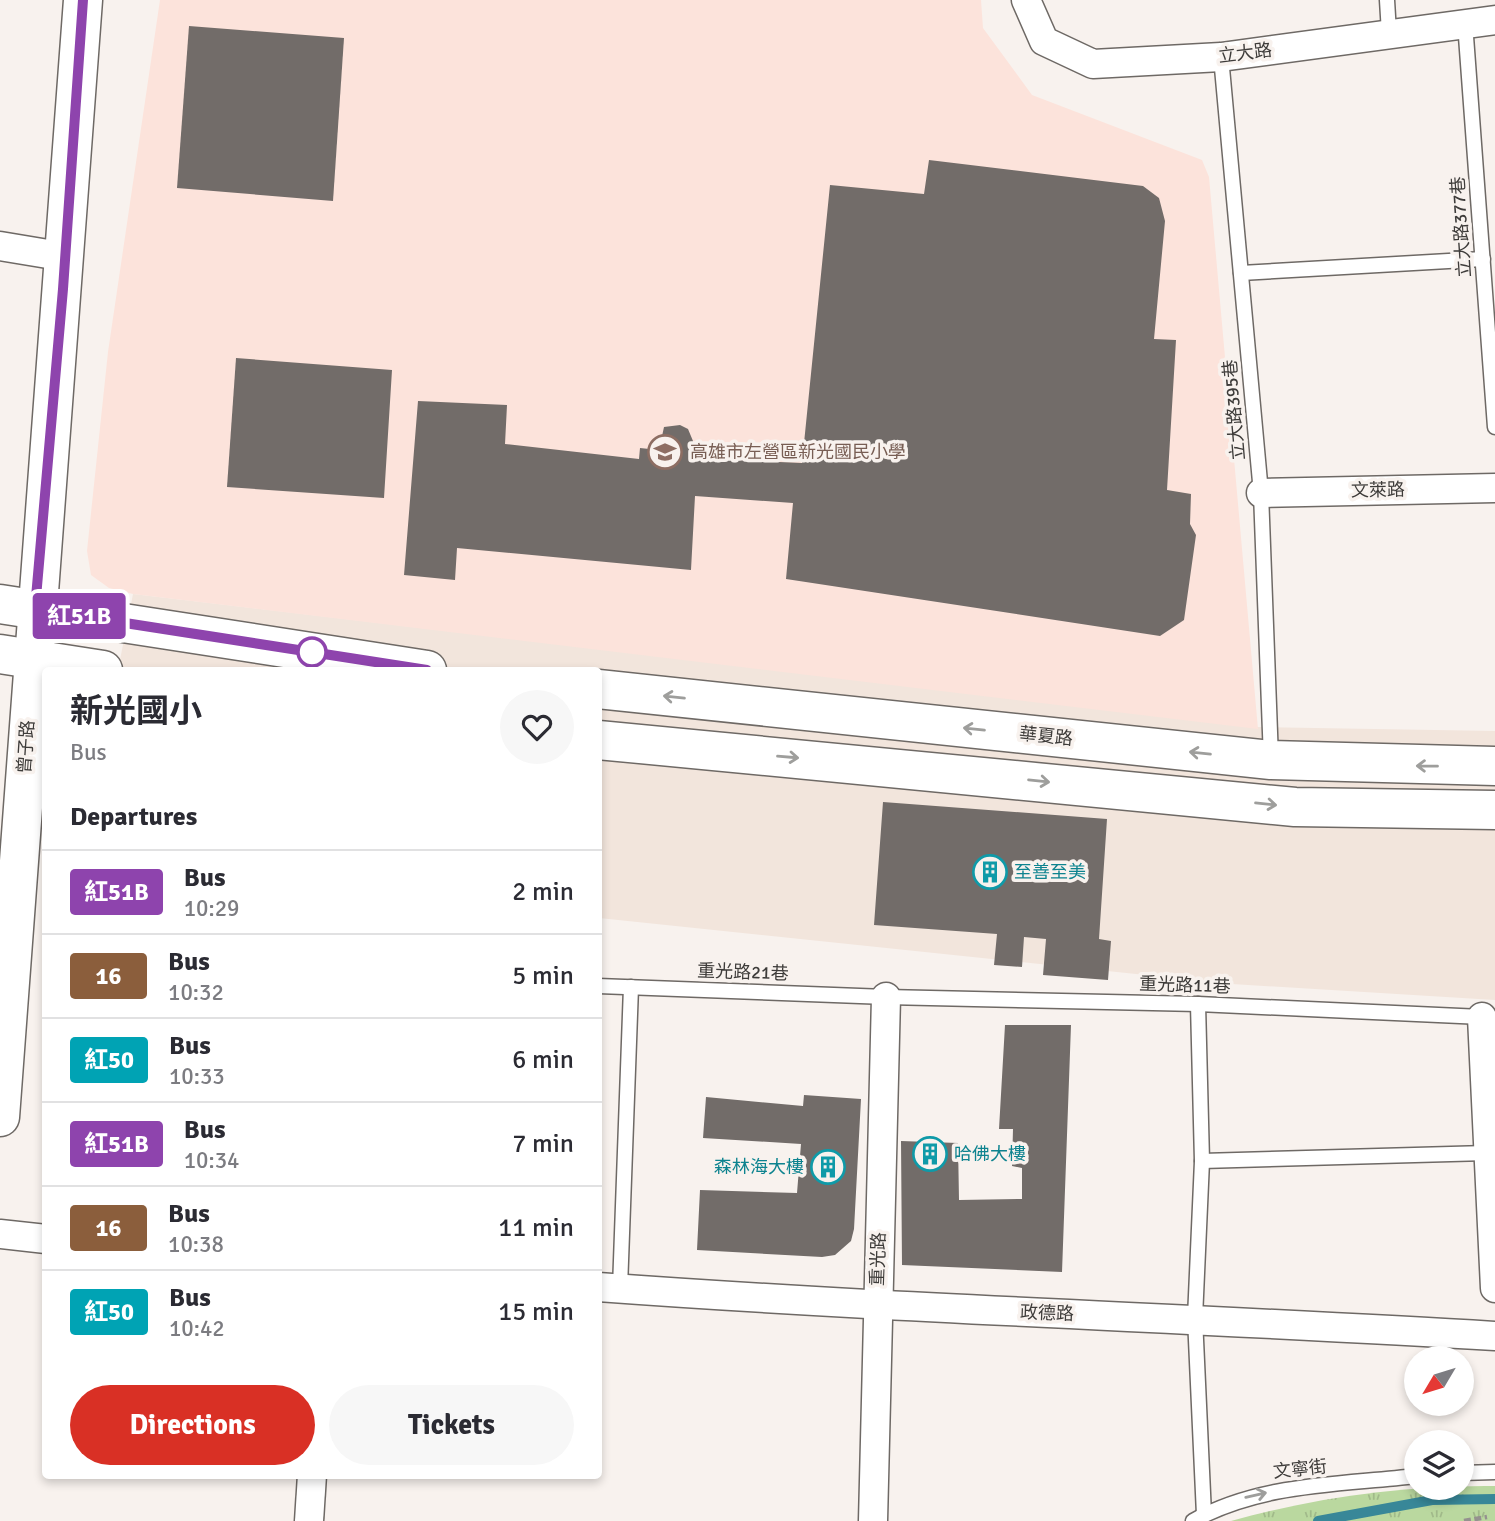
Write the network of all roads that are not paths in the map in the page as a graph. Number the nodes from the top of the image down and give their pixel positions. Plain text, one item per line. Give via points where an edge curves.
1 (83, 0) edge
2 (1026, 0) edge
3 (1387, 0) edge
4 (1495, 20) edge
5 (1465, 23) junction
6 (1389, 33) junction
7 (1221, 57) junction
8 (1488, 234) edge
9 (0, 246) edge
10 (66, 257) junction
11 (1483, 259) junction
12 (1241, 273) junction
13 (1495, 427) edge
14 (1495, 488) edge
15 (1261, 492) junction
16 (18, 607) edge
17 (16, 656) edge
18 (84, 667) edge
19 (408, 667) edge
20 (602, 690) edge
21 (734, 703) junction
22 (602, 740) edge
23 (730, 752) junction
24 (1272, 760) junction
25 (1495, 766) edge
26 (1495, 810) edge
27 (602, 986) edge
28 (631, 986) junction
29 (886, 997) junction
30 (1198, 1004) junction
31 (1482, 1017) joint
32 (0, 1117) edge
33 (1487, 1153) junction
34 (1202, 1161) junction
35 (0, 1234) edge
36 (42, 1239) edge
37 (609, 1288) edge
38 (1495, 1288) edge
39 (876, 1306) junction
40 (1195, 1318) junction
41 (1495, 1336) edge
42 (1495, 1472) edge
43 (1474, 1473) edge
44 (1404, 1477) edge
45 (312, 1479) edge
46 (1199, 1518) edge
47 (309, 1521) edge
48 (873, 1521) edge

1 - 10 street, 曾子路
2 - 7 street, 立大路 via 1044,41 1093,64
3 - 6 lane
4 - 5 street, 立大路
5 - 6 street, 立大路
5 - 8 lane, 立大路377巷
6 - 7 street, 立大路
7 - 12 lane, 立大路395巷
8 - 11 lane, 立大路377巷
9 - 10 street
10 - 16 street, 曾子路
11 - 12 lane
11 - 13 lane, 立大路377巷
12 - 15 lane, 立大路395巷
14 - 15 street, 文萊路
15 - 24 lane, 立大路395巷
16 - 17 street, 曾子路
16 - 19 street
17 - 18 street
17 - 32 street, 曾子路
21 -> 20 street, 華夏路
21 - 23 street
24 -> 21 street, 華夏路
22 - 23 street
23 -> 26 street via 1294,807
25 -> 24 street, 華夏路
27 - 28 lane, 重光路21巷
28 - 29 lane, 重光路21巷
28 - 37 lane
29 - 30 lane, 重光路11巷
29 - 39 street, 重光路
30 - 31 lane, 重光路11巷
30 - 34 lane
31 - 33 street
33 - 34 lane
33 - 38 street
34 - 40 lane
35 - 36 street
37 - 39 street, 政德路
39 - 40 street, 政德路
39 - 48 street, 重光路
40 - 41 street, 政德路
40 - 46 lane
42 - 43 lane
46 -> 44 lane, 文寧街 via 1235,1500 1265,1492
45 - 47 street

